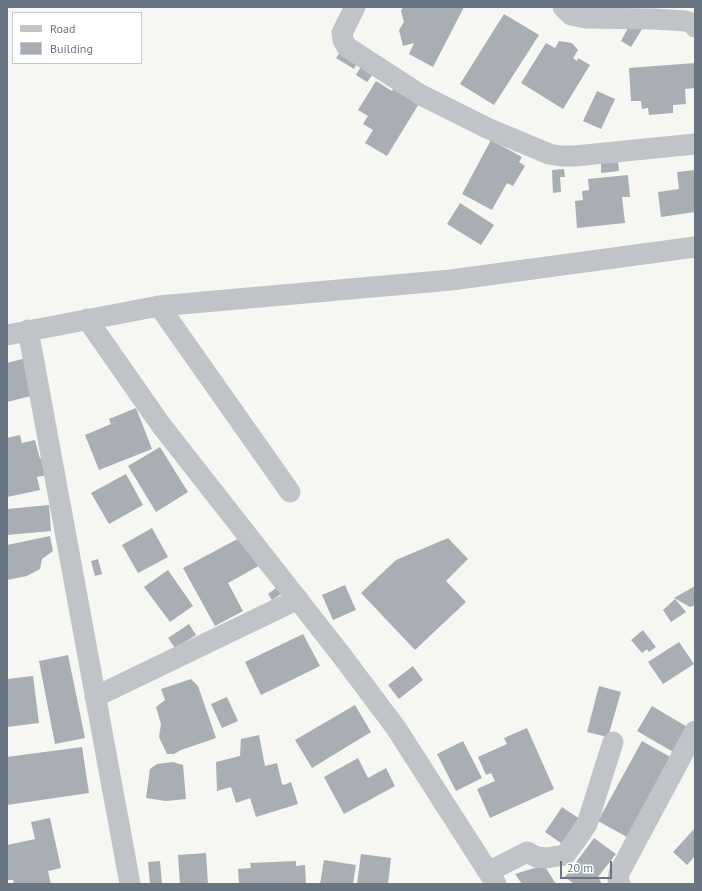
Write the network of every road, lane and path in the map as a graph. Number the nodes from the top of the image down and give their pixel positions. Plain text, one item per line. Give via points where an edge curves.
1 (355, 7) edge
2 (562, 7) edge
3 (695, 27) edge
4 (695, 144) edge
5 (695, 247) edge
6 (160, 306) junction
7 (87, 319) junction
8 (28, 330) junction
9 (7, 335) edge
10 (290, 492) dead end
11 (298, 600) junction
12 (95, 697) junction
13 (695, 730) edge
14 (613, 742) dead end
15 (492, 878) edge
16 (130, 884) edge
17 (620, 884) edge

1 - 4 street via 342,33 347,47 421,95 487,128 549,154 575,156
2 - 3 street via 571,15 586,18 686,21
5 - 6 street via 451,280
6 - 7 street
6 - 10 street
7 - 8 street
7 - 11 street via 161,425
8 - 9 street
8 - 12 street
11 - 12 street
11 - 15 street via 396,728
12 - 16 street
13 - 17 street via 619,873
14 - 15 street via 587,824 565,855 546,858 527,852

